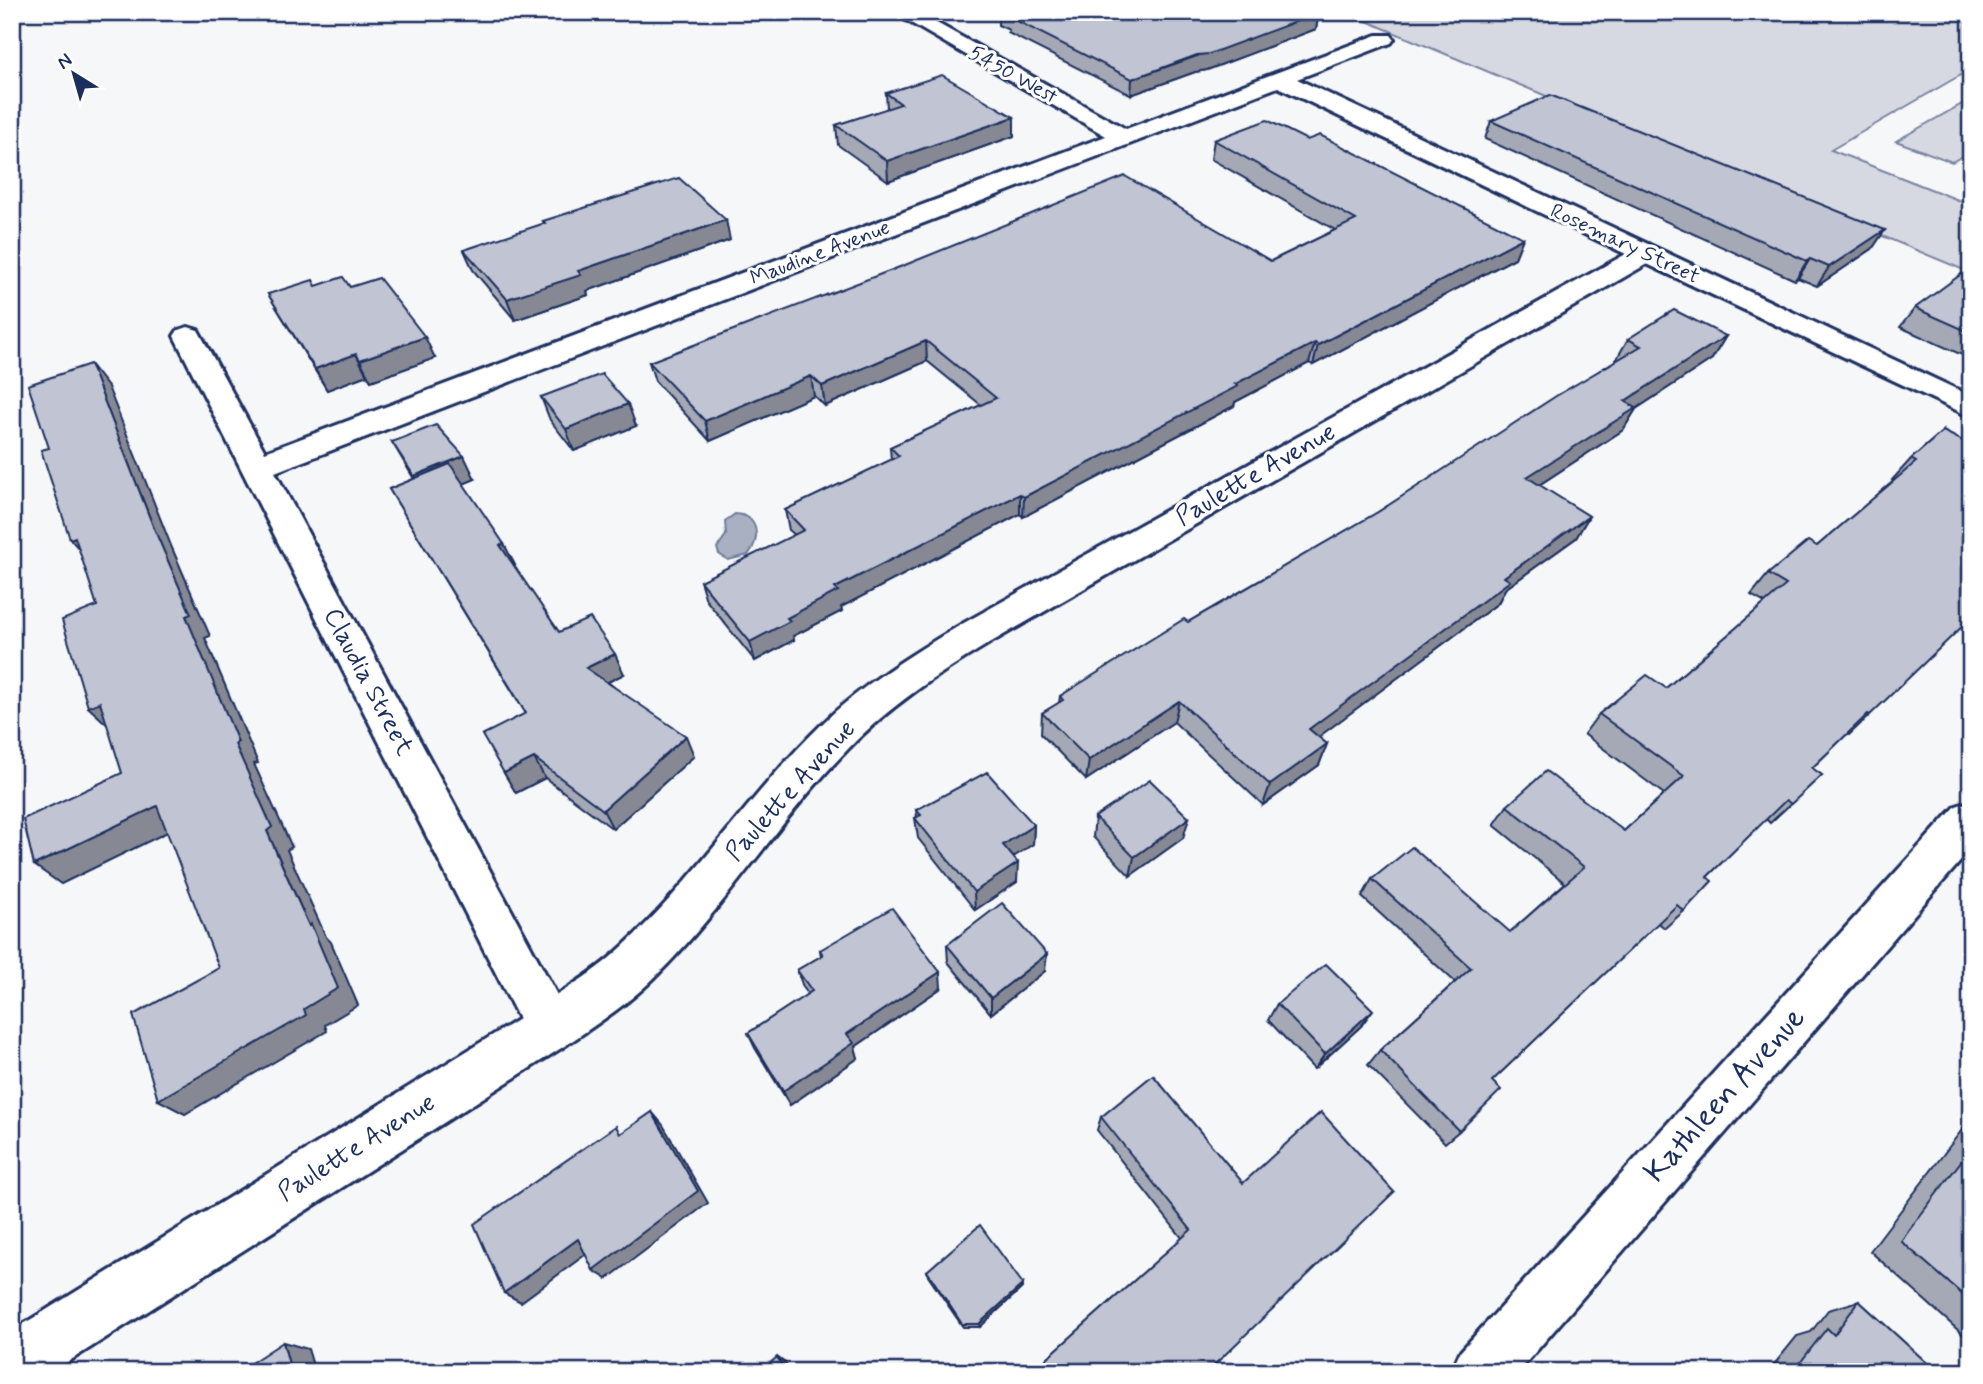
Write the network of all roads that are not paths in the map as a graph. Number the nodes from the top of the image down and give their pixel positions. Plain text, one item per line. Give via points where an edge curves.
1 (902, 12) edge
2 (1384, 39) dead end
3 (1279, 79) junction
4 (1125, 138) junction
5 (1646, 254) junction
6 (188, 335) dead end
7 (1971, 408) edge
8 (256, 467) junction
9 (1971, 819) edge
10 (549, 1028) junction
11 (12, 1364) edge
12 (1480, 1372) edge

1 - 4 street, 5450 West
2 - 3 street, Maudine Avenue
3 - 4 street, Maudine Avenue
3 - 5 street, Rosemary Street
4 - 8 street, Maudine Avenue
5 - 7 street, Rosemary Street
5 - 10 street, Paulette Avenue via 918,669 834,737 637,963
6 - 8 street, Claudia Street
8 - 10 street, Claudia Street
9 - 12 street, Kathleen Avenue
10 - 11 street, Paulette Avenue

